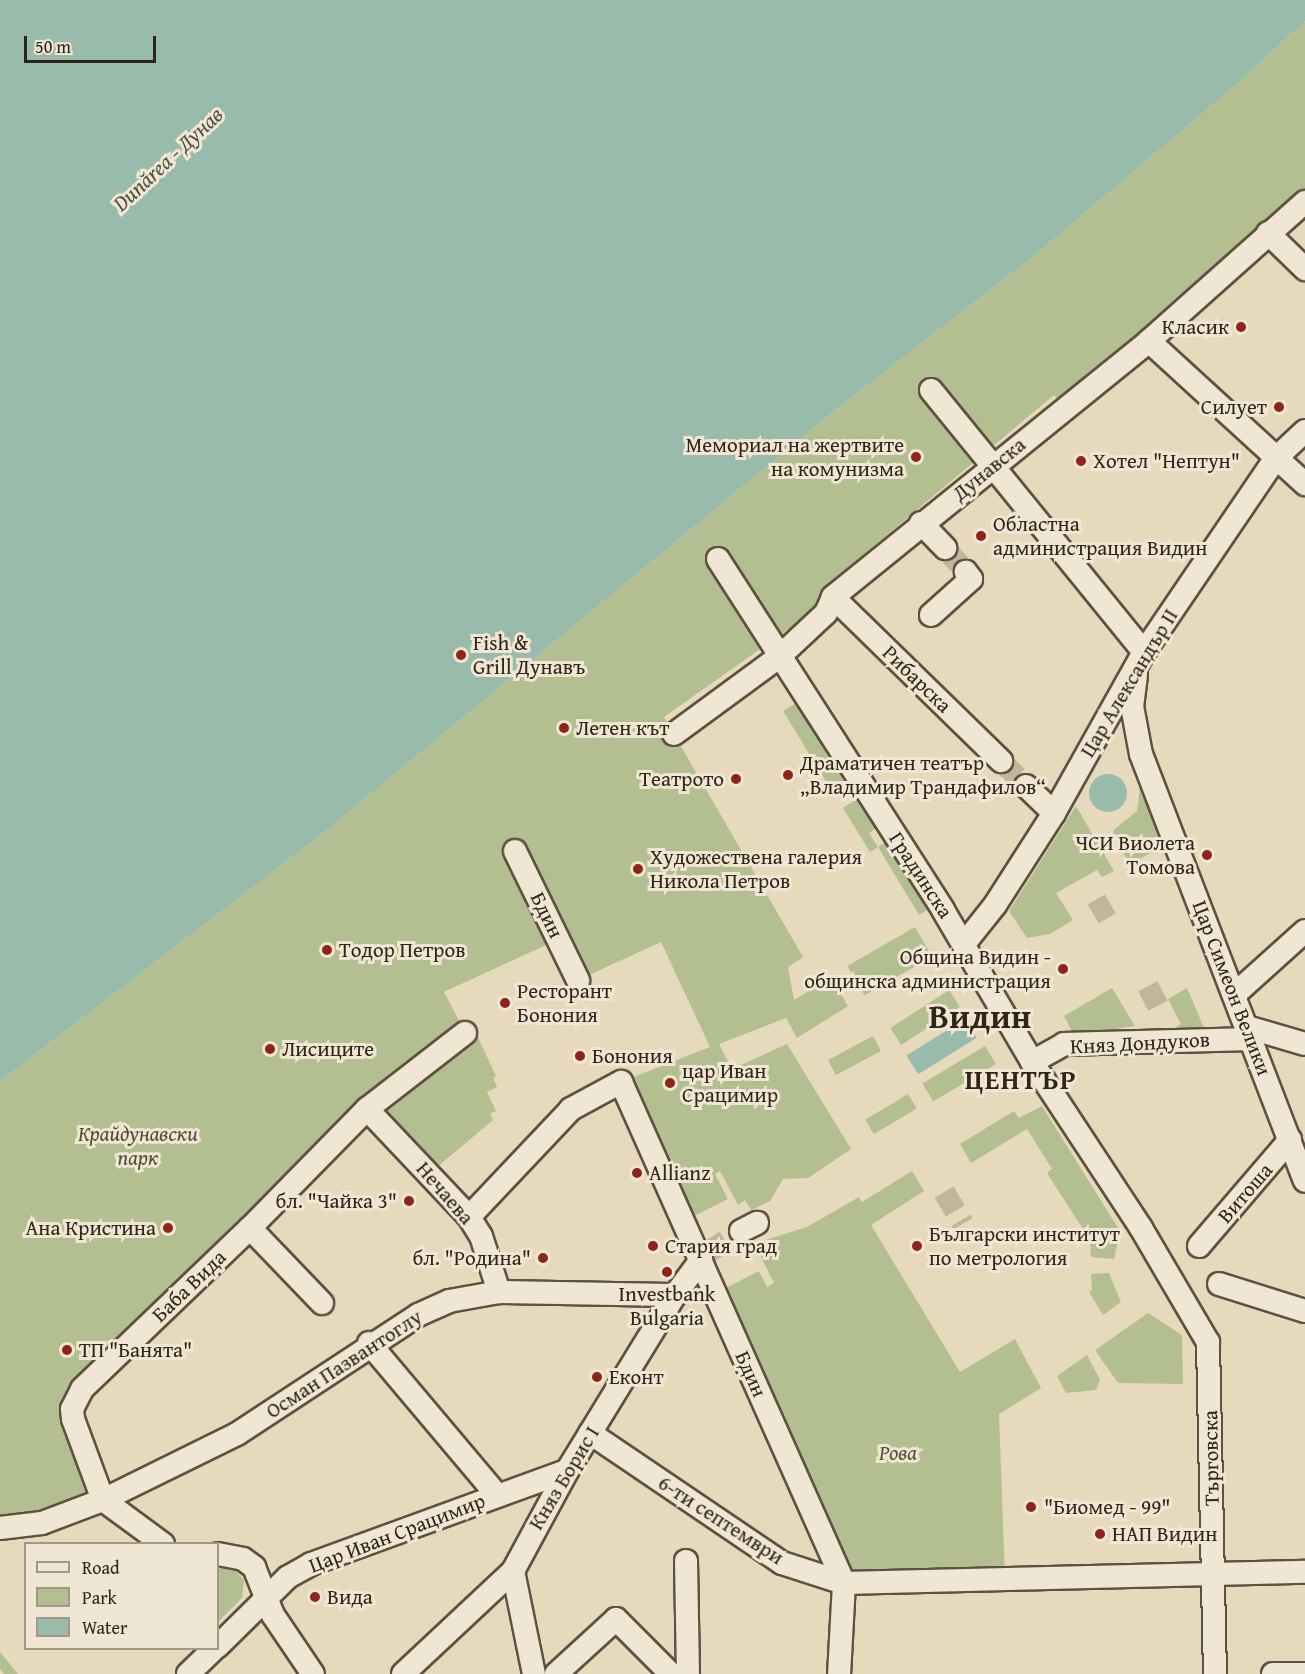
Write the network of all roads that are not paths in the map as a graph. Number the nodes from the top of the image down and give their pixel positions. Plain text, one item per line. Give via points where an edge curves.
1 (1305, 201) edge
2 (1268, 233) junction
3 (1305, 269) edge
4 (1149, 341) junction
5 (931, 390) dead end
6 (1304, 433) edge
7 (1275, 459) junction
8 (992, 467) junction
9 (1305, 484) edge
10 (921, 524) junction
11 (945, 548) tunnel mouth
12 (718, 559) dead end
13 (966, 572) dead end
14 (830, 605) junction
15 (931, 615) dead end
16 (1142, 654) junction
17 (780, 656) junction
18 (674, 734) dead end
19 (1001, 761) tunnel mouth
20 (1026, 786) tunnel mouth
21 (1053, 813) junction
22 (515, 851) dead end
23 (1305, 931) edge
24 (964, 944) junction
25 (578, 980) dead end
26 (1234, 994) junction
27 (465, 1033) dead end
28 (1249, 1033) junction
29 (1305, 1044) edge
30 (1032, 1062) junction
31 (366, 1109) junction
32 (1290, 1140) junction
33 (1305, 1181) edge
34 (469, 1217) junction
35 (250, 1228) junction
36 (1199, 1246) dead end
37 (703, 1257) junction
38 (1219, 1284) dead end
39 (499, 1292) junction
40 (675, 1295) junction
41 (322, 1303) dead end
42 (1305, 1311) edge
43 (1195, 1317) joint
44 (369, 1343) junction
45 (590, 1433) junction
46 (567, 1471) junction
47 (497, 1496) junction
48 (103, 1500) junction
49 (0, 1528) edge
50 (160, 1542) edge
51 (219, 1554) edge
52 (686, 1561) dead end
53 (513, 1571) junction
54 (1213, 1572) junction
55 (1305, 1572) edge
56 (844, 1583) junction
57 (266, 1600) junction
58 (219, 1644) edge
59 (213, 1650) edge
60 (188, 1674) edge
61 (313, 1674) edge
62 (403, 1674) edge
63 (534, 1674) edge
64 (556, 1674) edge
65 (671, 1674) edge
66 (688, 1674) edge
67 (839, 1674) edge
68 (1215, 1674) edge
69 (1273, 1674) edge
70 (1283, 1674) edge
71 (1305, 1674) edge

1 - 2 street, Дунавска
2 - 3 street
2 - 4 street, Дунавска
4 - 7 street
4 - 8 street, Дунавска
5 - 8 street
6 - 7 street, Цар Александър II
7 - 9 street
7 - 16 street, Цар Александър II
8 - 10 street, Дунавска
8 - 16 street
10 - 11 street
10 - 14 street, Дунавска
12 - 17 street, Градинска
13 - 15 street via 971,579
14 - 17 street, Дунавска
14 - 19 street, Рибарска
16 - 21 street, Цар Александър II
16 - 26 street, Цар Симеон Велики via 1132,706 1142,754
17 - 18 street, Дунавска
17 - 24 street, Градинска
20 - 21 street
21 - 24 street, Цар Александър II via 995,905
22 - 25 street, Бдин
23 - 26 street
24 - 30 street, Градинска
26 - 28 street, Цар Симеон Велики
27 - 31 street, Баба Вида
28 - 29 street, Княз Дондуков
28 - 30 street, Княз Дондуков via 1064,1044
28 - 32 street, Цар Симеон Велики
30 - 43 street, Градинска
31 - 34 street, Нечаева
31 - 35 street, Баба Вида
32 - 33 street, Цар Симеон Велики
32 - 36 street, Витоша
34 - 37 street, Бдин via 571,1109 621,1082
34 - 39 street, Нечаева via 481,1236
35 - 41 street
35 - 48 street, Баба Вида via 76,1399 73,1419
37 - 40 street, Княз Борис I
37 - 56 street, Бдин
38 - 42 street
39 - 40 street, Осман Пазвантоглу
39 - 44 street, Осман Пазвантоглу via 449,1301
40 - 45 street, Княз Борис I
43 - 54 street, Търговска via 1208,1342
44 - 47 street
44 - 48 street, Осман Пазвантоглу via 237,1434
45 - 46 street, Княз Борис I
45 - 56 street, 6-ти септември via 782,1563
46 - 47 street, Цар Иван Срацимир
46 - 53 street, Княз Борис I
47 - 57 street, Цар Иван Срацимир via 311,1564 288,1577
48 - 49 street via 42,1523
48 - 50 street
51 - 57 street via 243,1559 254,1567
52 - 66 street
53 - 62 street, Княз Борис I
53 - 63 street
54 - 55 street, 6-ти септември
54 - 56 street, 6-ти септември
54 - 68 street, Търговска
56 - 67 street, Бдин
57 - 58 street, Цар Иван Срацимир
57 - 61 street via 282,1631
59 - 60 street, Цар Иван Срацимир
64 - 65 street via 616,1618
69 - 70 street
70 - 71 street

